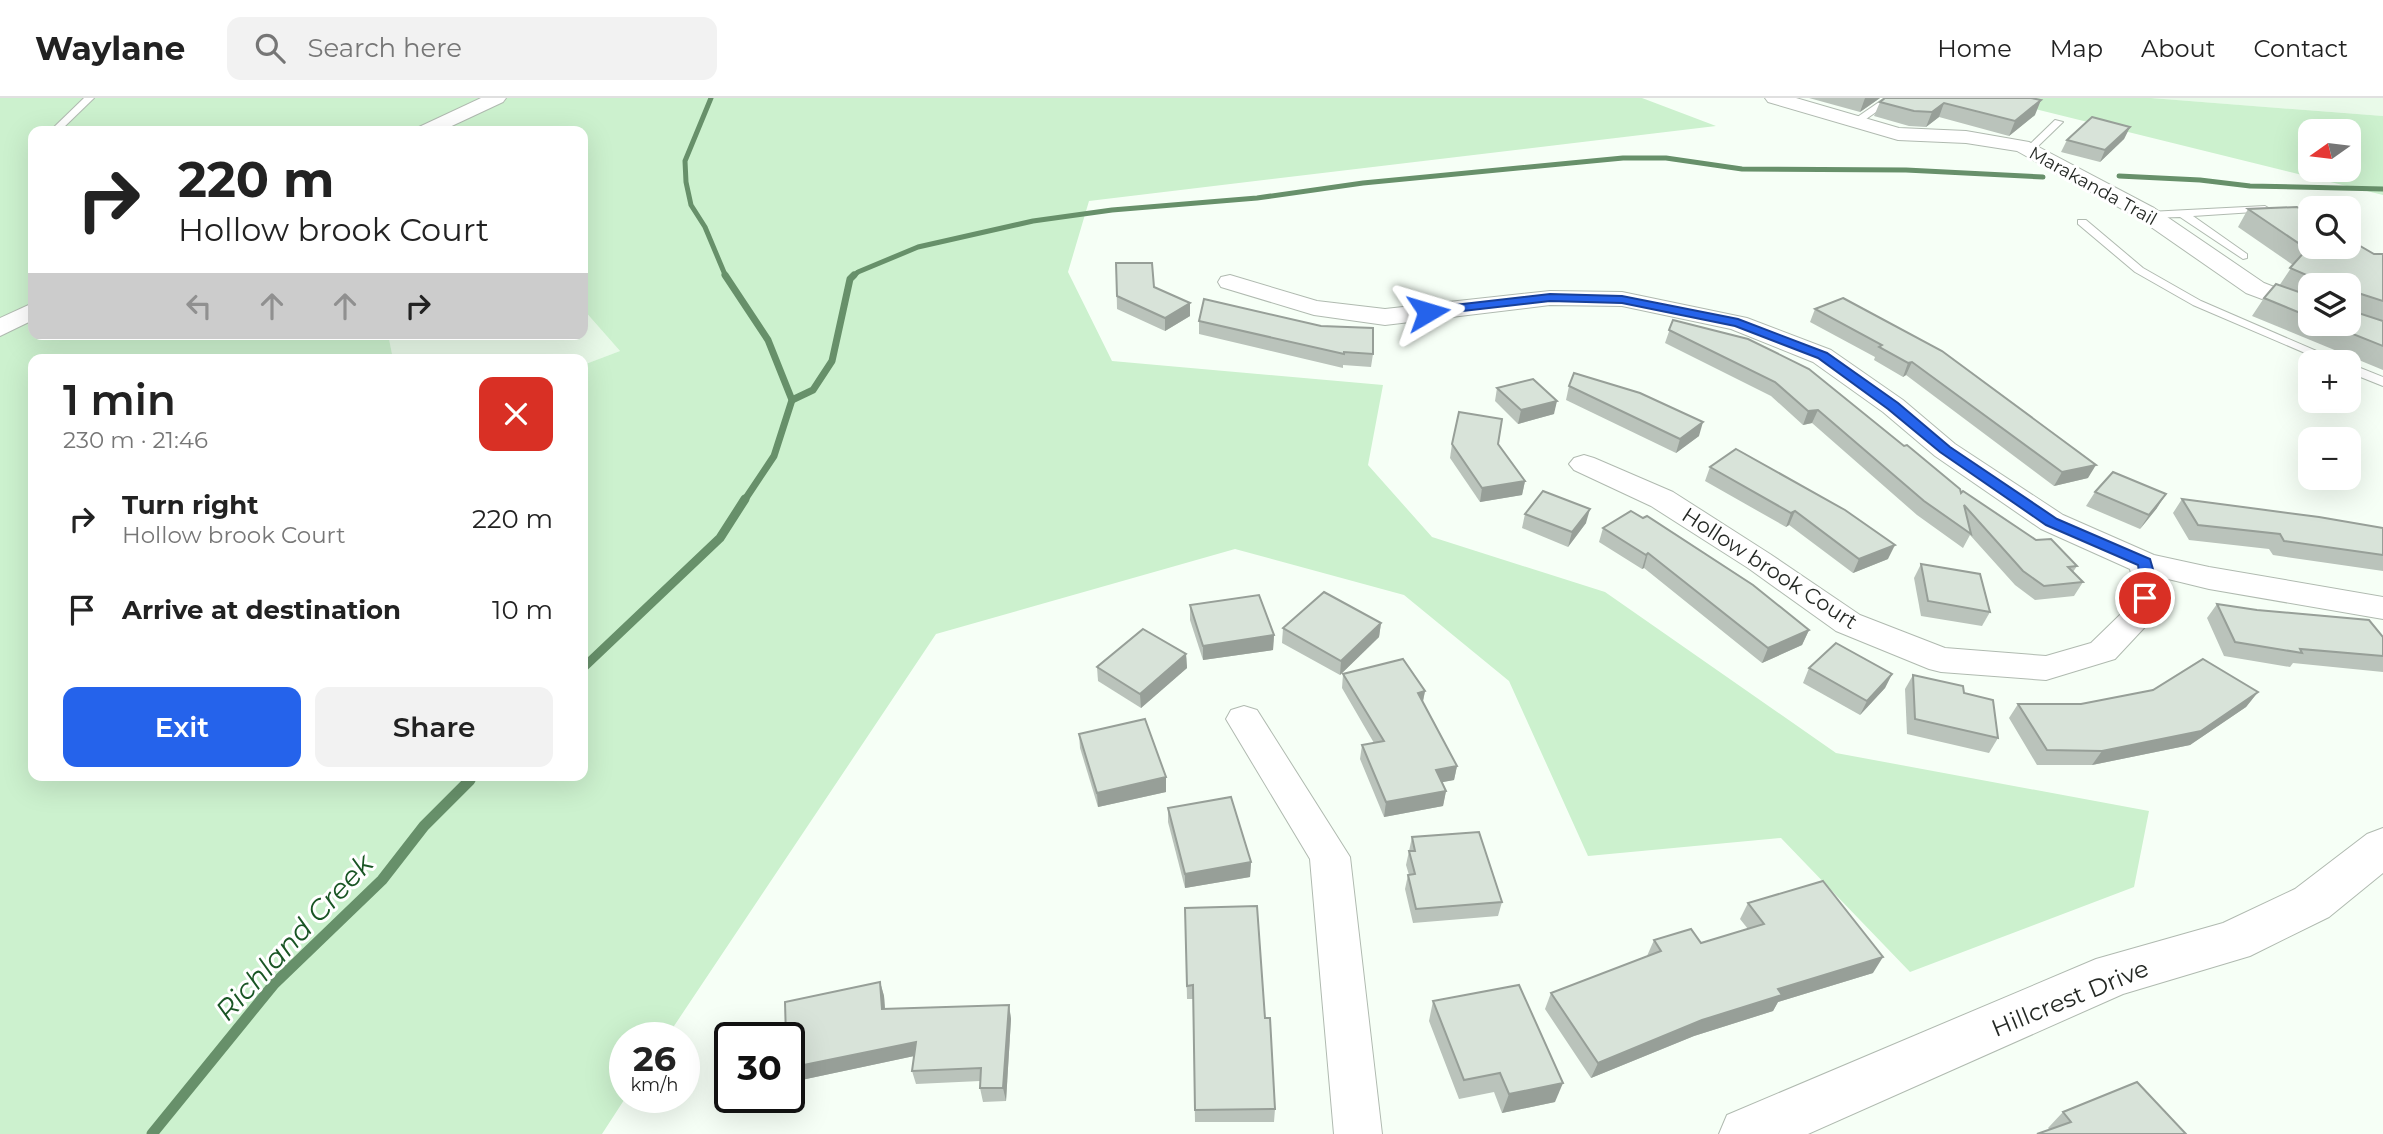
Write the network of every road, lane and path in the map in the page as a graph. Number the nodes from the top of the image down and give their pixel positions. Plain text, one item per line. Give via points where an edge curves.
1 (89, 98) edge
2 (496, 98) edge
3 (1775, 98) edge
4 (1891, 98) edge
5 (1857, 122) junction
6 (2058, 122) dead end
7 (60, 126) edge
8 (437, 126) edge
9 (2029, 149) junction
10 (2265, 209) edge
11 (2183, 214) junction
12 (2149, 215) junction
13 (2082, 222) dead end
14 (2243, 256) dead end
15 (1230, 282) dead end
16 (2298, 305) edge
17 (28, 313) edge
18 (0, 328) edge
19 (2308, 350) edge
20 (2361, 373) edge
21 (2383, 382) edge
22 (1584, 464) dead end
23 (2145, 563) junction
24 (2383, 608) edge
25 (1244, 719) dead end
26 (2383, 847) edge
27 (1358, 1134) edge
28 (1746, 1134) edge

1 - 7 lane
2 - 8 street
3 - 5 street, Marakanda Trail
4 - 5 lane
5 - 9 street, Marakanda Trail via 1898,134 1966,137
6 - 9 lane
9 - 12 street, Marakanda Trail
10 - 11 lane
11 - 12 lane
11 - 14 lane
12 - 16 street, Marakanda Trail via 2255,288
13 - 19 lane via 2139,270 2197,303
15 - 23 street via 1314,308 1385,317 1562,298 1622,299 1738,323 1822,356 1945,450 2052,522
17 - 18 street
20 - 21 lane
22 - 23 street, Hollow brook Court via 1662,499 1848,622 1941,660 2046,668 2103,651 2141,613 2149,583
23 - 24 street
25 - 27 street via 1331,857
26 - 28 street, Hillcrest Drive via 2312,903 2233,941 2113,975

